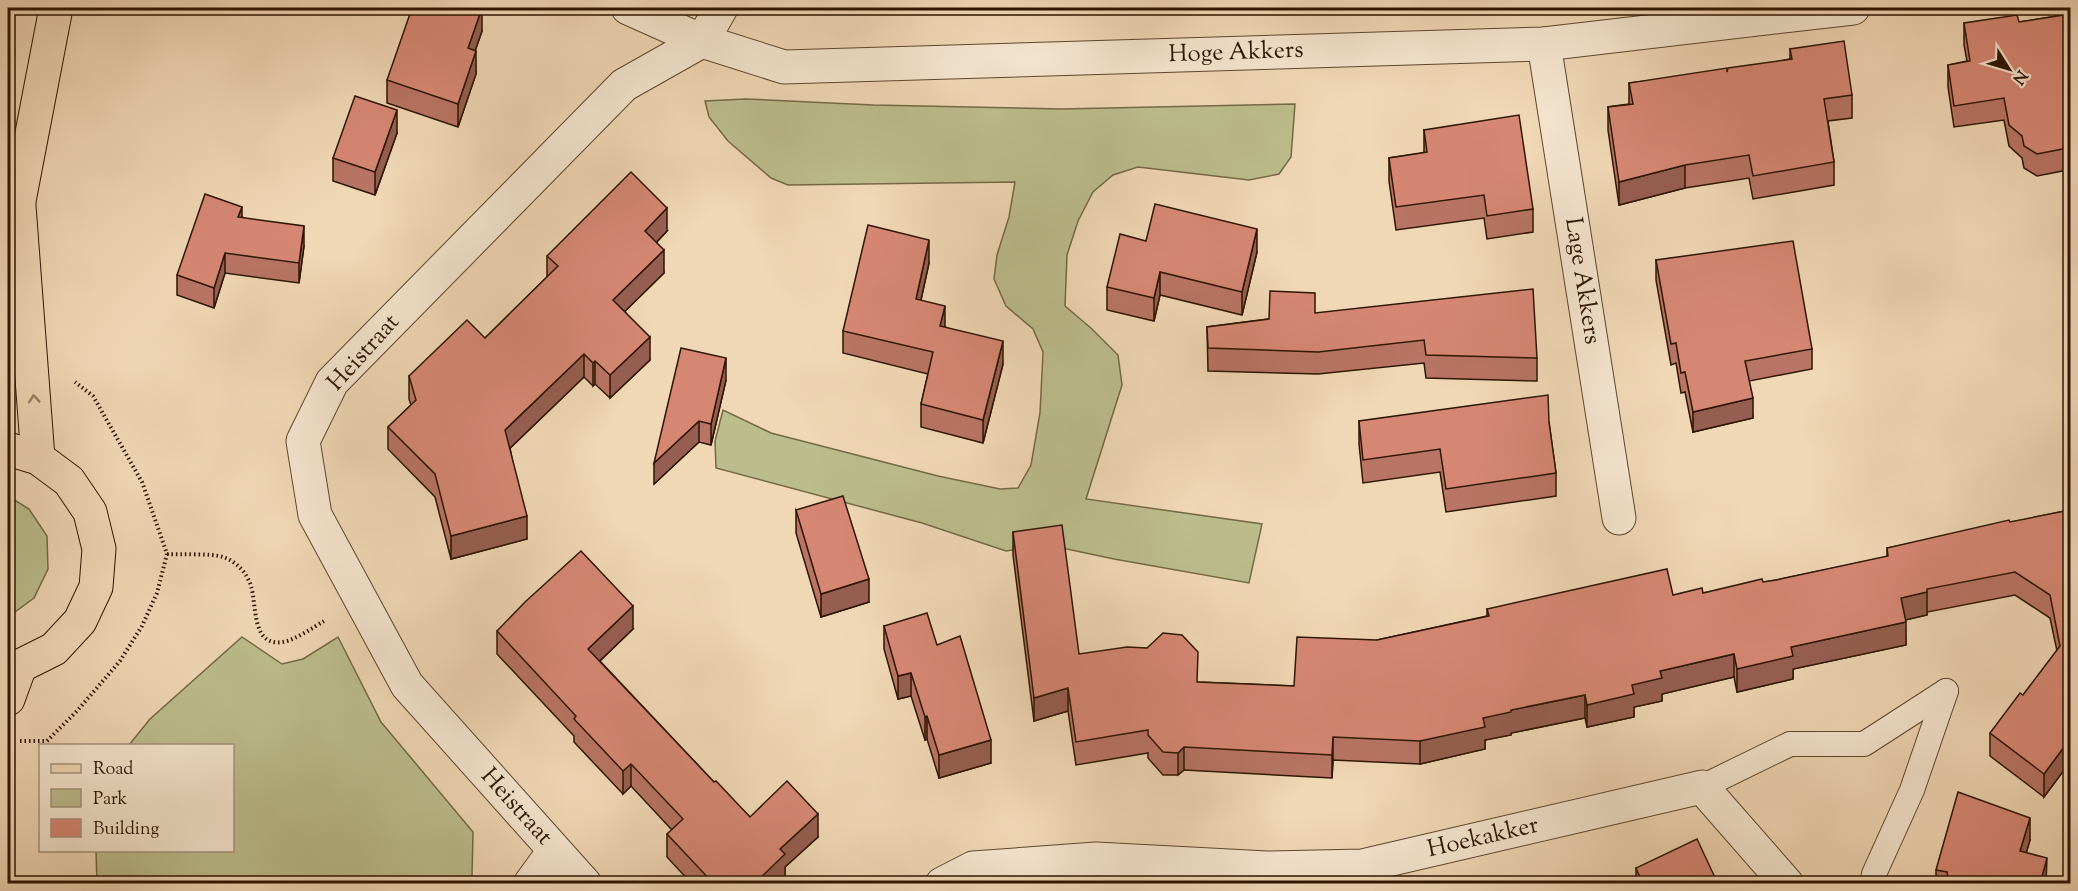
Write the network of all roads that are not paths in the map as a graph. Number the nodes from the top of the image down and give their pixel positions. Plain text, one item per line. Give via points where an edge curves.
1 (56, 8) edge
2 (628, 8) edge
3 (721, 8) edge
4 (1853, 8) edge
5 (702, 41) junction
6 (1544, 44) junction
7 (19, 206) junction
8 (8, 250) edge
9 (23, 453) edge
10 (1619, 518) dead end
11 (14, 667) edge
12 (8, 699) edge
13 (1702, 787) junction
14 (554, 851) junction
15 (530, 884) edge
16 (585, 884) edge
17 (942, 884) edge
18 (1787, 884) edge
19 (1872, 884) edge

1 - 7 main road
2 - 5 street, Hoge Akkers
3 - 5 street
4 - 6 street, Hoge Akkers
5 - 6 street, Hoge Akkers via 784,66
5 - 14 street, Heistraat via 624,85 332,382 303,441 315,515 407,685
6 - 10 street, Lage Akkers
7 - 8 main road
9 -> 7 main road via 33,375
9 - 11 main road via 69,481 90,512 99,549 96,587 80,621 54,649
11 - 12 main road
13 - 17 street, Hoekakker via 1362,866 1267,868 1096,860 973,868
13 - 18 street
13 - 19 lane, Hoekakker via 1790,744 1864,744 1946,690 1912,790
14 - 15 street
14 - 16 street, Heistraat

